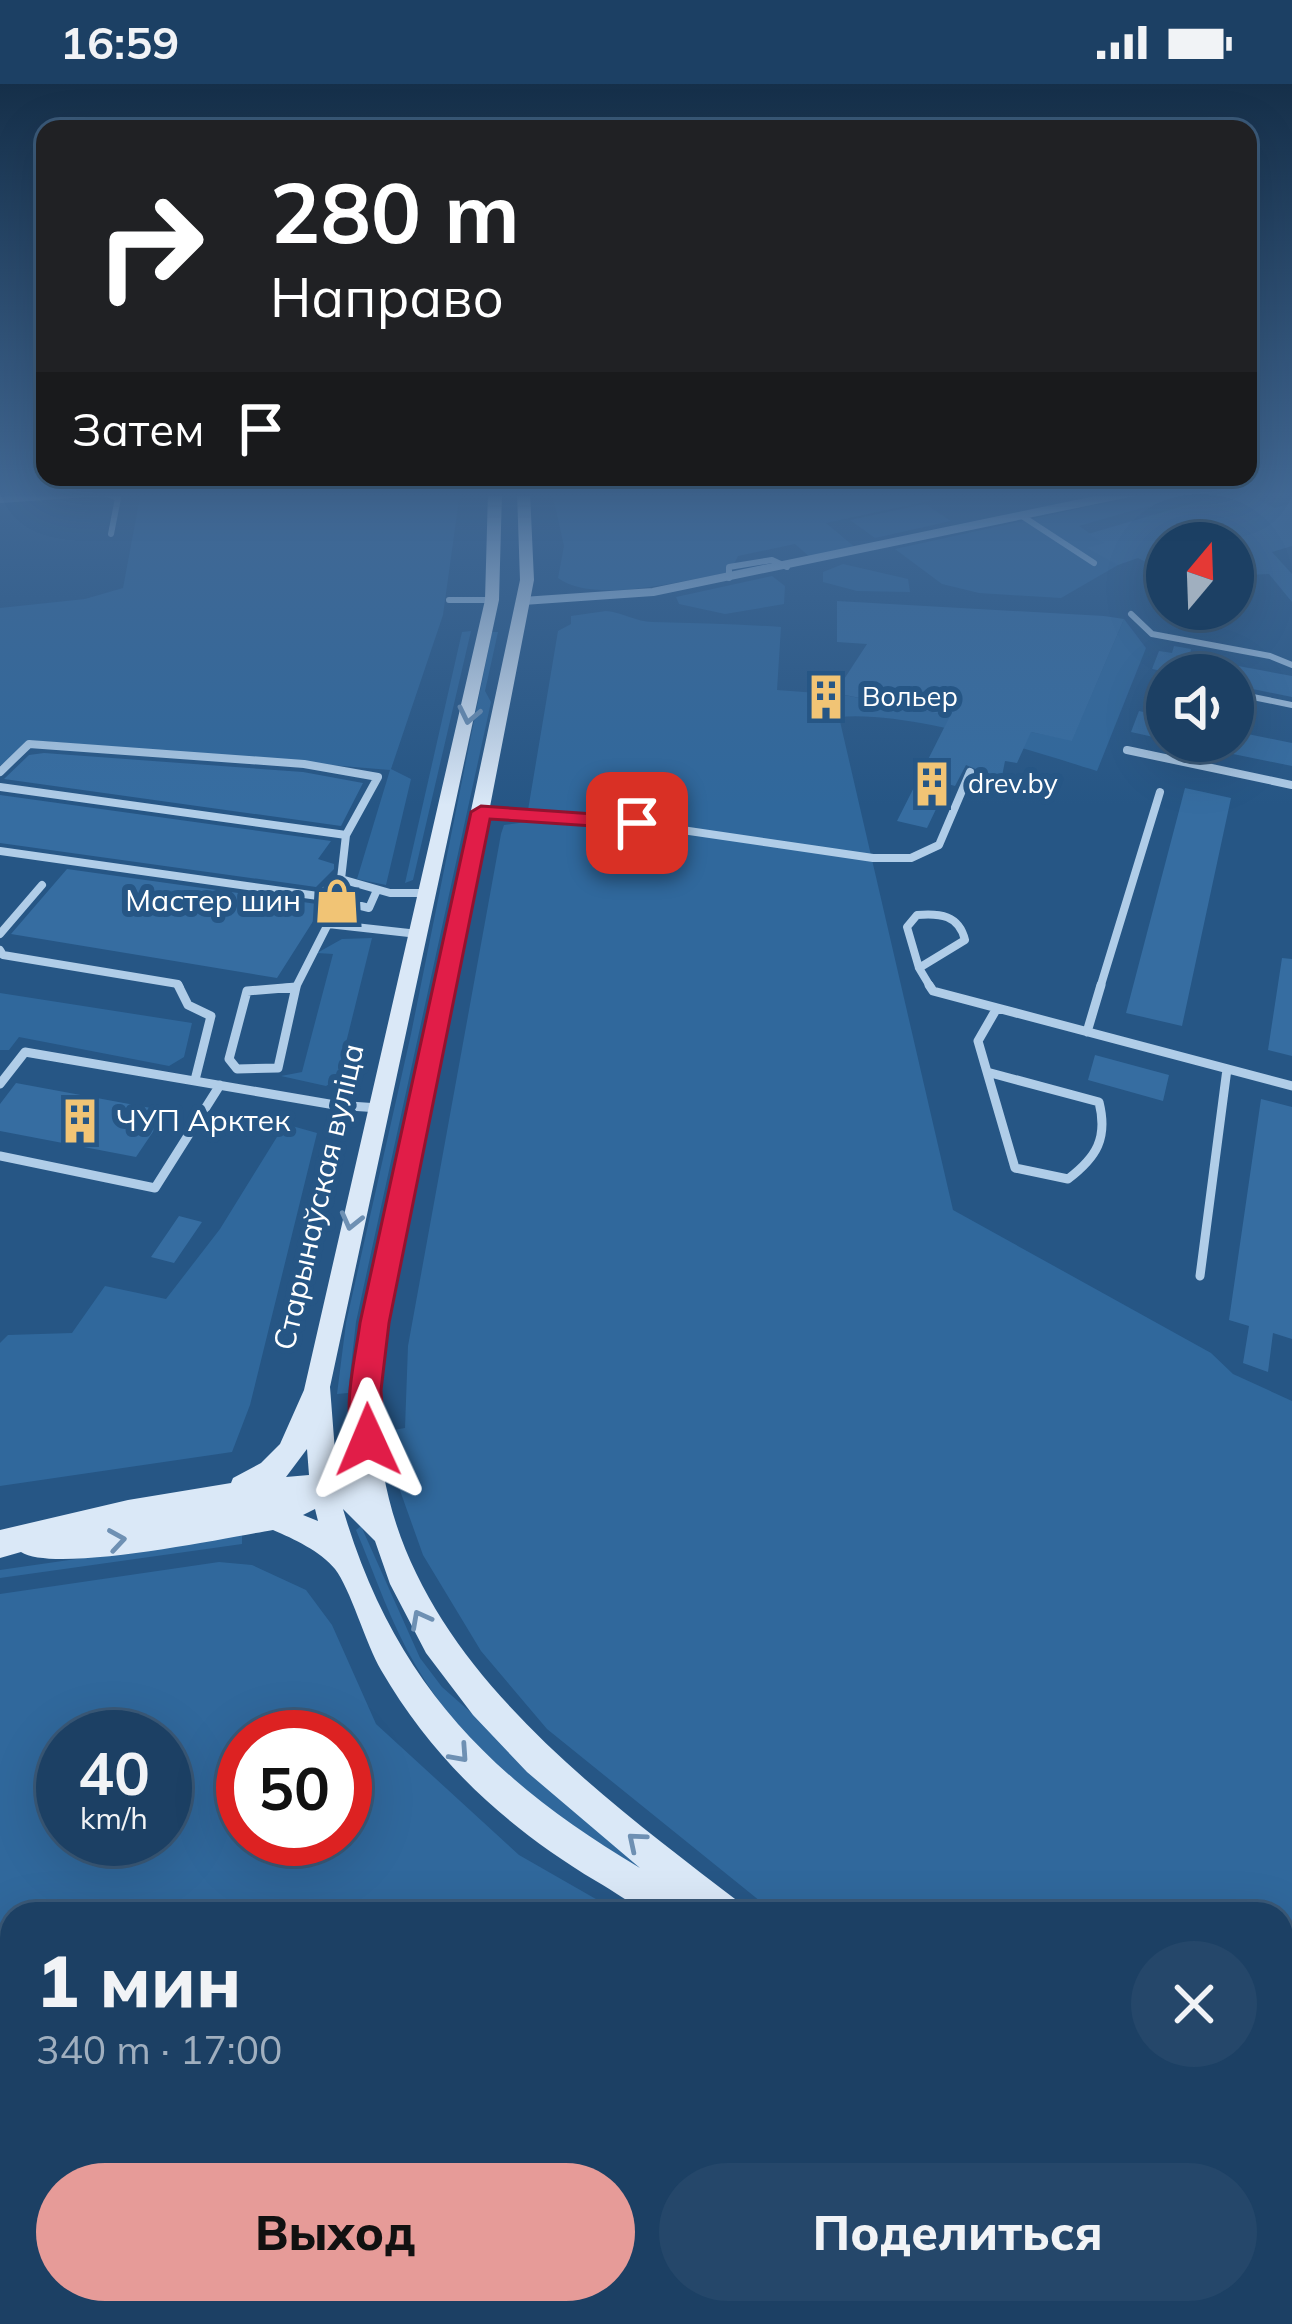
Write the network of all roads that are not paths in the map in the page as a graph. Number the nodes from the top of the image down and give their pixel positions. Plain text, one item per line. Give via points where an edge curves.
1 (492, 597) edge
2 (524, 597) edge
3 (588, 597) edge
4 (449, 600) dead end
5 (492, 600) junction
6 (524, 601) junction
7 (1131, 614) dead end
8 (1292, 665) edge
9 (1254, 698) edge
10 (1292, 705) edge
11 (1127, 750) dead end
12 (0, 772) edge
13 (970, 772) dead end
14 (1292, 785) edge
15 (0, 787) edge
16 (1160, 792) dead end
17 (481, 812) junction
18 (346, 835) junction
19 (0, 851) edge
20 (341, 879) junction
21 (42, 885) dead end
22 (377, 890) junction
23 (428, 892) junction
24 (361, 906) dead end
25 (0, 934) edge
26 (418, 934) junction
27 (0, 950) edge
28 (919, 968) junction
29 (296, 987) junction
30 (998, 1008) junction
31 (1087, 1032) junction
32 (1227, 1069) junction
33 (986, 1072) junction
34 (194, 1080) junction
35 (0, 1084) edge
36 (220, 1085) junction
37 (1292, 1086) edge
38 (380, 1108) junction
39 (0, 1156) edge
40 (1200, 1276) dead end
41 (316, 1387) junction
42 (368, 1440) junction
43 (325, 1490) junction
44 (223, 1494) junction
45 (273, 1517) junction
46 (384, 1532) junction
47 (0, 1544) edge
48 (347, 1561) junction
49 (667, 1902) edge
50 (712, 1902) edge

1 - 5 main road, Старынаўская вуліца
2 - 6 main road
3 - 6 street
4 - 5 lane
5 - 6 main road
5 -> 23 main road, Старынаўская вуліца
6 - 17 main road
7 - 8 lane via 1152,634
9 - 10 lane
11 - 14 lane
12 - 18 lane via 29,743 304,764 378,778
13 - 17 lane via 939,845 911,858 608,819
15 - 18 lane
16 - 31 lane
17 - 42 main road via 375,1323
18 - 20 lane
19 - 20 lane via 318,896
20 - 22 lane
21 - 25 lane
22 - 23 lane
22 - 24 lane via 370,908
23 - 26 main road, Старынаўская вуліца
26 - 29 lane via 328,924
26 - 38 main road, Старынаўская вуліца
27 - 34 lane via 178,984 188,1005 211,1016
28 - 28 lane via 965,940 953,918 916,916 907,927
28 - 30 lane via 933,991
29 - 29 lane via 278,1068 237,1069 229,1059 248,991
30 - 31 lane
30 - 33 lane via 978,1041
31 - 32 lane
32 - 37 lane
32 - 40 lane
33 - 33 lane via 1015,1168 1068,1179 1098,1158 1107,1128 1099,1102
34 - 35 lane via 25,1052
34 - 36 lane
36 - 38 lane
36 - 39 lane via 155,1189
38 -> 41 main road, Старынаўская вуліца
41 - 43 main road, Старынаўская вуліца
41 - 44 main road via 290,1460
42 - 43 main road via 350,1471
42 - 46 main road
43 - 44 main road
43 - 45 main road
43 - 46 main road via 362,1504
43 - 48 main road, Старынаўская вуліца
44 - 47 main road
47 -> 45 main road via 86,1545
45 - 48 main road via 307,1530
50 -> 46 main road via 475,1697 426,1632
48 -> 49 main road, Старынаўская вуліца via 389,1662 472,1768 596,1865

